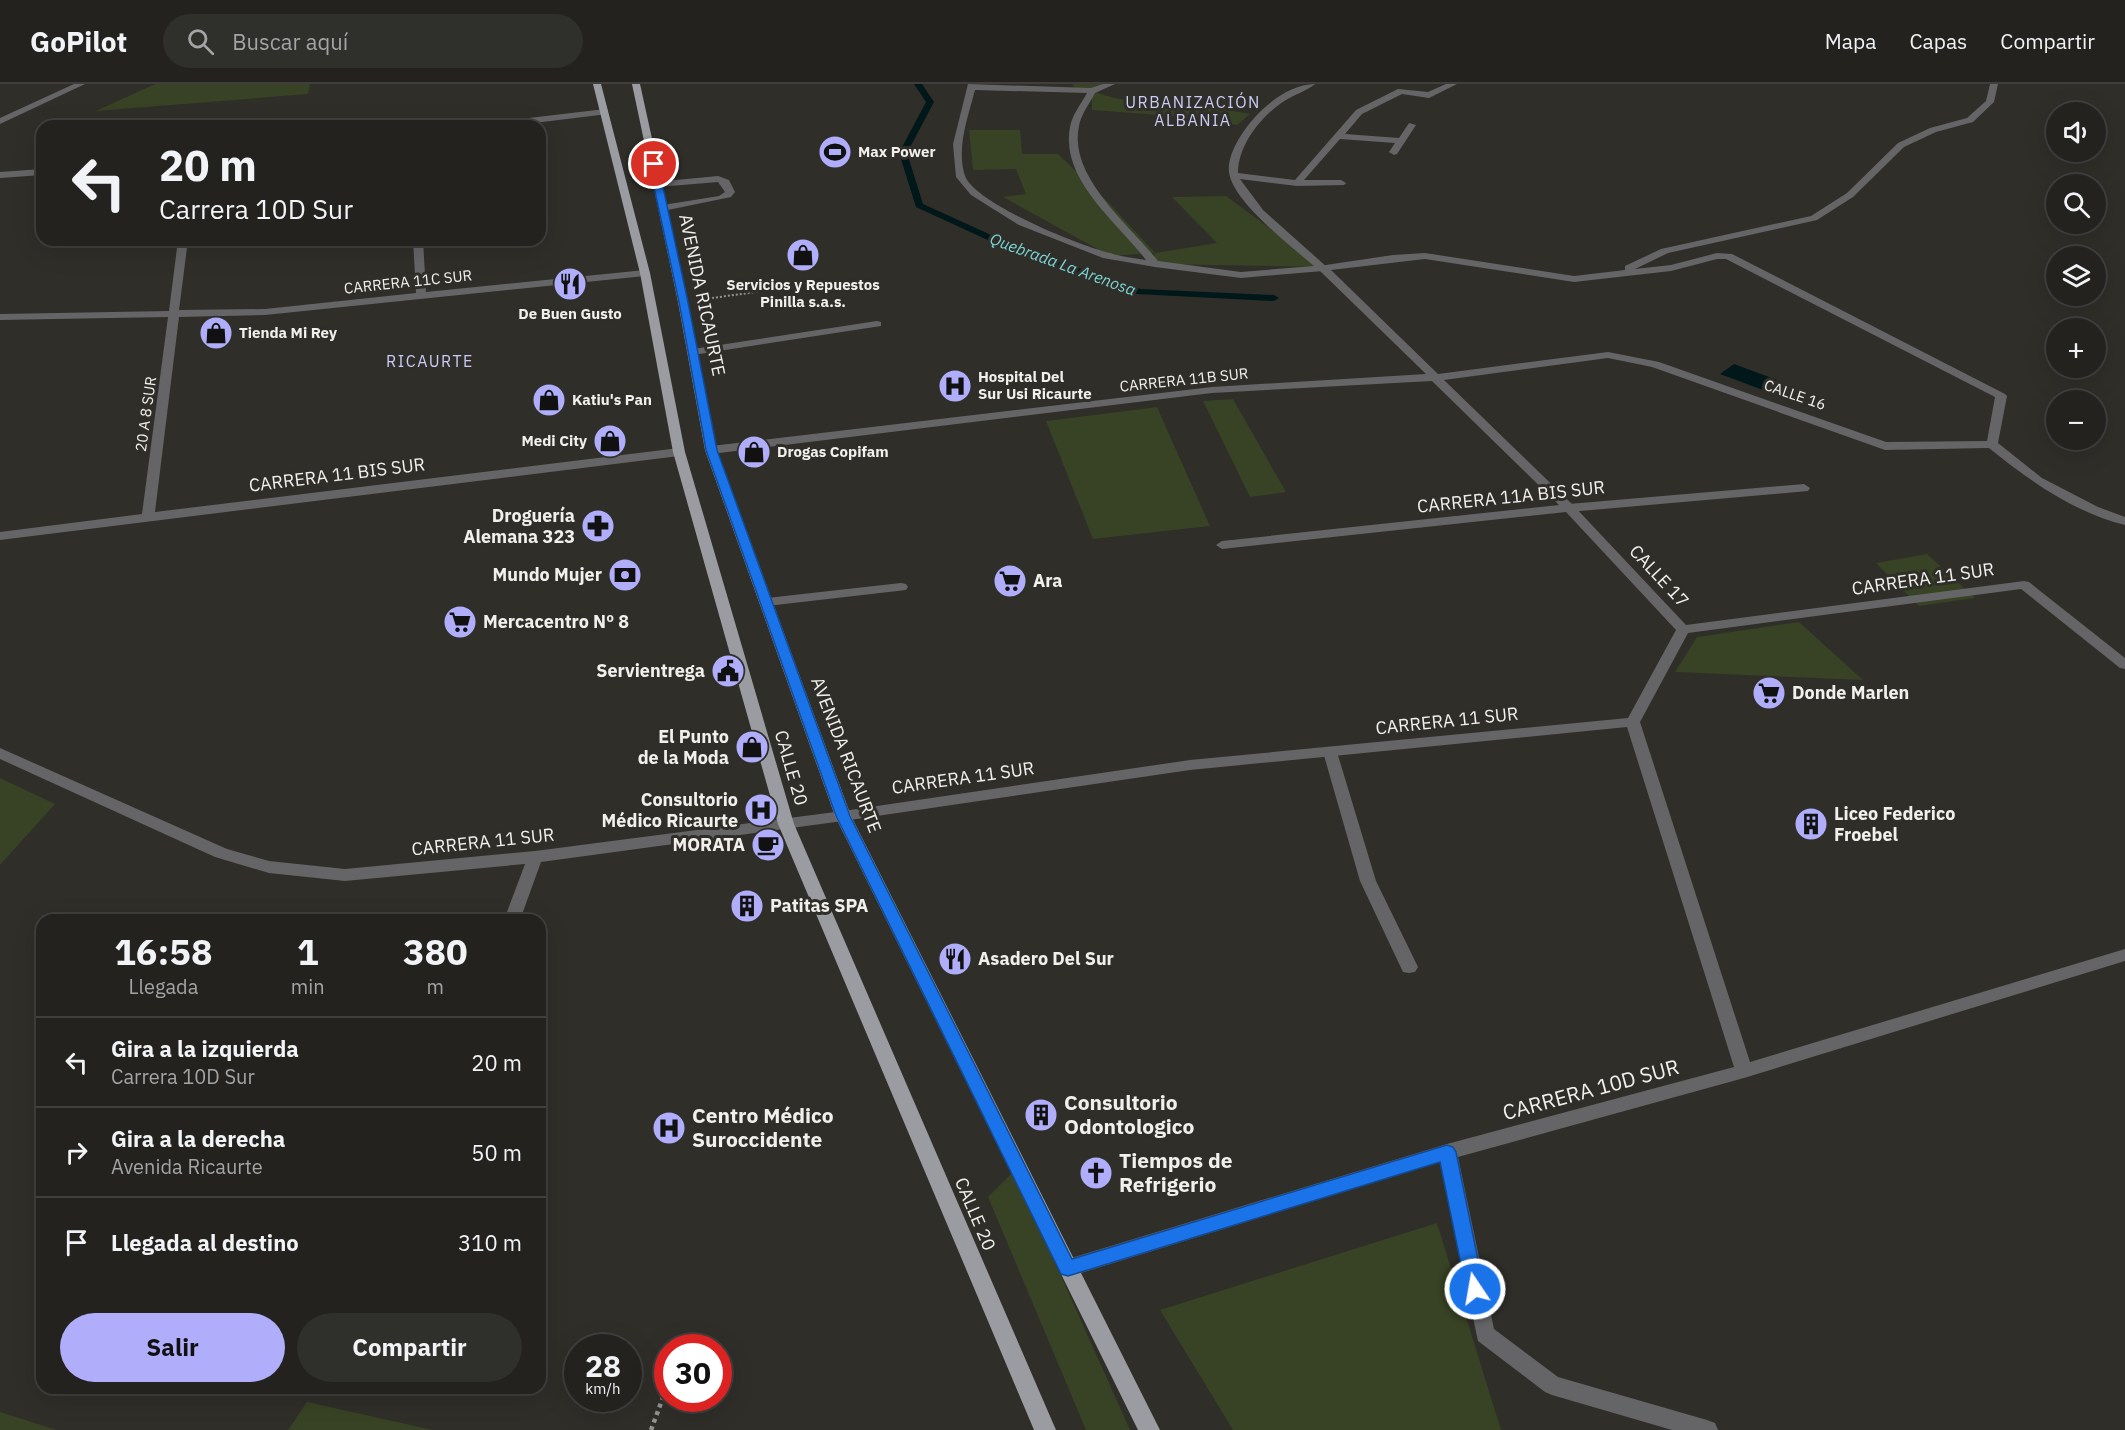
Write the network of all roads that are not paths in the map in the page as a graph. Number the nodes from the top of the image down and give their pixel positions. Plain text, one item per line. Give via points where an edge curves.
1 (81, 84) edge
2 (597, 84) edge
3 (636, 84) edge
4 (1111, 84) edge
5 (1311, 84) edge
6 (1453, 84) edge
7 (1994, 84) edge
8 (972, 85) edge
9 (1092, 91) junction
10 (605, 112) junction
11 (538, 120) edge
12 (0, 121) edge
13 (1412, 125) dead end
14 (1336, 136) junction
15 (1401, 141) junction
16 (1394, 152) dead end
17 (36, 172) edge
18 (0, 175) edge
19 (1234, 175) junction
20 (1297, 183) junction
21 (1341, 183) dead end
22 (658, 184) junction
23 (663, 208) junction
24 (182, 246) edge
25 (418, 246) edge
26 (1155, 264) junction
27 (1323, 268) junction
28 (645, 273) junction
29 (1617, 274) junction
30 (421, 296) junction
31 (175, 316) junction
32 (0, 317) edge
33 (877, 324) dead end
34 (693, 352) junction
35 (1589, 356) joint
36 (1437, 377) junction
37 (1992, 444) junction
38 (711, 450) junction
39 (679, 452) junction
40 (1804, 488) dead end
41 (1569, 508) junction
42 (147, 517) junction
43 (2125, 521) edge
44 (0, 536) edge
45 (1222, 545) dead end
46 (901, 587) dead end
47 (767, 602) junction
48 (1683, 630) junction
49 (2125, 665) edge
50 (1633, 722) junction
51 (1330, 752) junction
52 (0, 753) edge
53 (843, 816) junction
54 (786, 824) junction
55 (535, 857) junction
56 (514, 914) edge
57 (2125, 955) edge
58 (1409, 968) dead end
59 (1744, 1071) junction
60 (1447, 1152) junction
61 (1068, 1268) junction
62 (1045, 1430) edge
63 (1149, 1430) edge
64 (1707, 1430) edge

1 - 12 street
2 - 10 main road, CALLE 20
3 - 22 main road, AVENIDA RICAURTE
4 - 9 street
5 - 19 street via 1266,108 1248,132 1234,161
6 - 14 street via 1429,95 1401,91 1359,112
7 - 29 street via 1990,102 1970,120 1933,130 1901,145 1850,195 1814,218 1665,251
8 - 9 street
8 - 26 street via 957,144 961,177 974,193 1022,223 1075,244 1107,256
9 - 26 street via 1074,127 1080,168 1098,199
10 - 11 street
10 - 28 main road, CALLE 20
13 - 15 street
14 - 15 street
14 - 20 street
15 - 16 street
17 - 18 street
19 - 20 street
19 - 27 street, CALLE 17 via 1246,198
20 - 21 street
22 - 23 main road, AVENIDA RICAURTE
22 - 23 street via 718,179 724,180 730,192 721,198
23 - 34 main road, AVENIDA RICAURTE
24 - 31 street, 20 A 8 SUR
25 - 30 street
26 - 27 street via 1241,275
27 - 29 street via 1425,256 1574,279
27 - 36 street, CALLE 17
28 - 30 street, CARRERA 11C SUR
28 - 39 main road, CALLE 20
29 - 37 street via 1728,256 2001,396
30 - 31 street, CARRERA 11C SUR via 265,312
31 - 32 street
31 - 42 street, 20 A 8 SUR
33 - 34 street
34 - 38 main road, AVENIDA RICAURTE
35 - 36 street, CARRERA 11B SUR
35 - 37 street, CALLE 16 via 1631,358 1655,364 1885,446
36 - 38 street, CARRERA 11B SUR via 1212,390
36 - 41 street, CALLE 17
37 - 43 street via 2038,481
38 - 47 main road, AVENIDA RICAURTE
39 - 42 street, CARRERA 11 BIS SUR
39 - 54 main road, CALLE 20
40 - 41 street, CARRERA 11A BIS SUR
41 - 45 street, CARRERA 11A BIS SUR
41 - 48 street, CALLE 17
42 - 44 street, CARRERA 11 BIS SUR
46 - 47 street
47 - 53 main road, AVENIDA RICAURTE
48 - 49 street, CARRERA 11 SUR via 2024,585
48 - 50 street, CALLE 17
50 - 51 street, CARRERA 11 SUR
50 - 59 street
51 - 53 street, CARRERA 11 SUR via 1190,765
51 - 58 street via 1368,881
52 - 55 street, CARRERA 11 SUR via 221,854 269,867 345,875
53 - 54 street, CARRERA 11 SUR
53 - 61 main road, AVENIDA RICAURTE
54 - 55 street, CARRERA 11 SUR
54 - 62 main road, CALLE 20
55 - 56 street
57 - 59 street, CARRERA 10D SUR
59 - 60 street, CARRERA 10D SUR
60 - 61 street, CARRERA 10D SUR
60 - 64 street via 1485,1334 1552,1385
61 - 63 main road, AVENIDA RICAURTE

